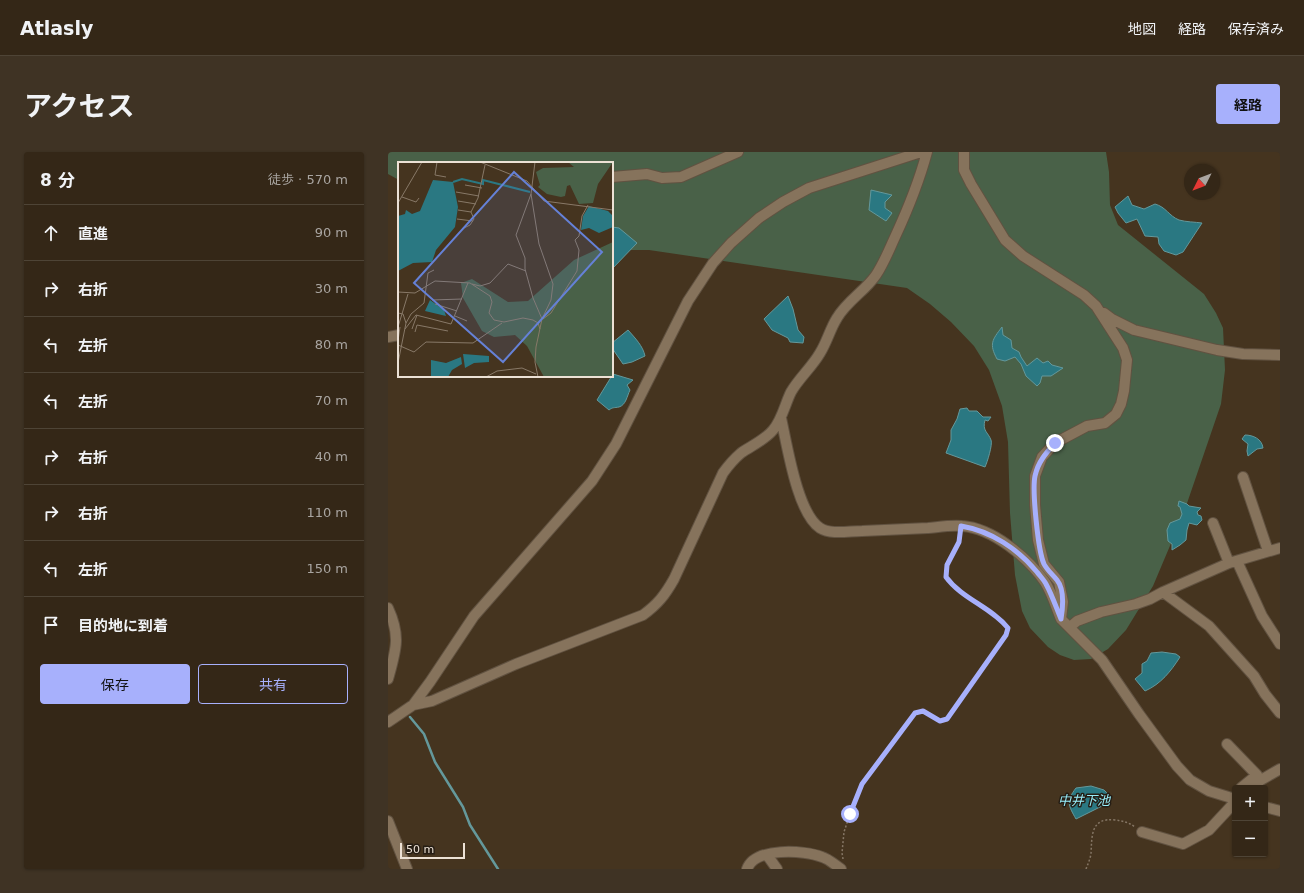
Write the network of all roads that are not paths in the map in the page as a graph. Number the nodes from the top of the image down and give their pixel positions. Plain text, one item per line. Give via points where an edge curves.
1 (738, 152) edge
2 (921, 152) edge
3 (926, 152) edge
4 (964, 152) edge
5 (613, 177) edge
6 (1096, 306) junction
7 (398, 335) edge
8 (388, 338) edge
9 (1280, 355) edge
10 (781, 418) junction
11 (1243, 478) dead end
12 (1213, 523) dead end
13 (1280, 548) edge
14 (1268, 551) junction
15 (1233, 562) junction
16 (1163, 592) junction
17 (388, 608) edge
18 (1061, 619) junction
19 (1070, 628) junction
20 (1280, 644) edge
21 (388, 679) edge
22 (413, 705) junction
23 (1280, 713) edge
24 (388, 722) edge
25 (1227, 744) dead end
26 (1280, 769) edge
27 (1245, 785) edge
28 (1255, 785) edge
29 (1232, 797) edge
30 (1232, 801) edge
31 (1268, 808) edge
32 (1280, 811) edge
33 (388, 821) edge
34 (1142, 832) road end
35 (767, 855) junction
36 (842, 866) edge
37 (408, 869) edge
38 (747, 869) edge
39 (777, 869) edge

1 - 5 street via 681,178 662,178 647,174
2 - 22 street via 809,188 759,218 731,243 713,263 688,301 604,464 576,500 474,616
3 - 10 street via 920,178 886,258 875,276 846,304 837,317 820,353 791,393
4 - 6 street via 964,170 970,184 1005,240 1023,256 1084,295
6 - 9 street via 1112,319 1134,330 1230,352
6 - 18 street via 1123,348 1127,360 1121,404 1116,414 1105,423 1087,426 1055,443 1042,457 1034,476 1038,540 1044,564 1059,582 1064,602
7 - 8 street
10 - 18 street via 796,487 809,516 819,528 830,532 970,527 991,535 1030,564 1046,583
10 - 22 street via 774,430 741,454 723,474 674,580 656,605 644,615 516,664 432,701
11 - 14 street
12 - 15 street
13 - 14 street
14 - 15 street
15 - 16 street
15 - 20 street
16 - 19 street via 1136,604 1101,612 1078,621
16 - 23 street via 1210,626 1254,676
17 - 21 street via 397,634 396,653
18 - 19 street
19 - 29 street via 1102,660 1177,766 1190,780 1209,791
22 - 24 street
25 - 27 street via 1257,775
26 - 28 street
30 - 34 street via 1209,830 1183,844
31 - 32 street
33 - 37 street
35 - 36 street via 779,852 802,853 823,857
35 - 38 street via 755,859
35 - 39 street

